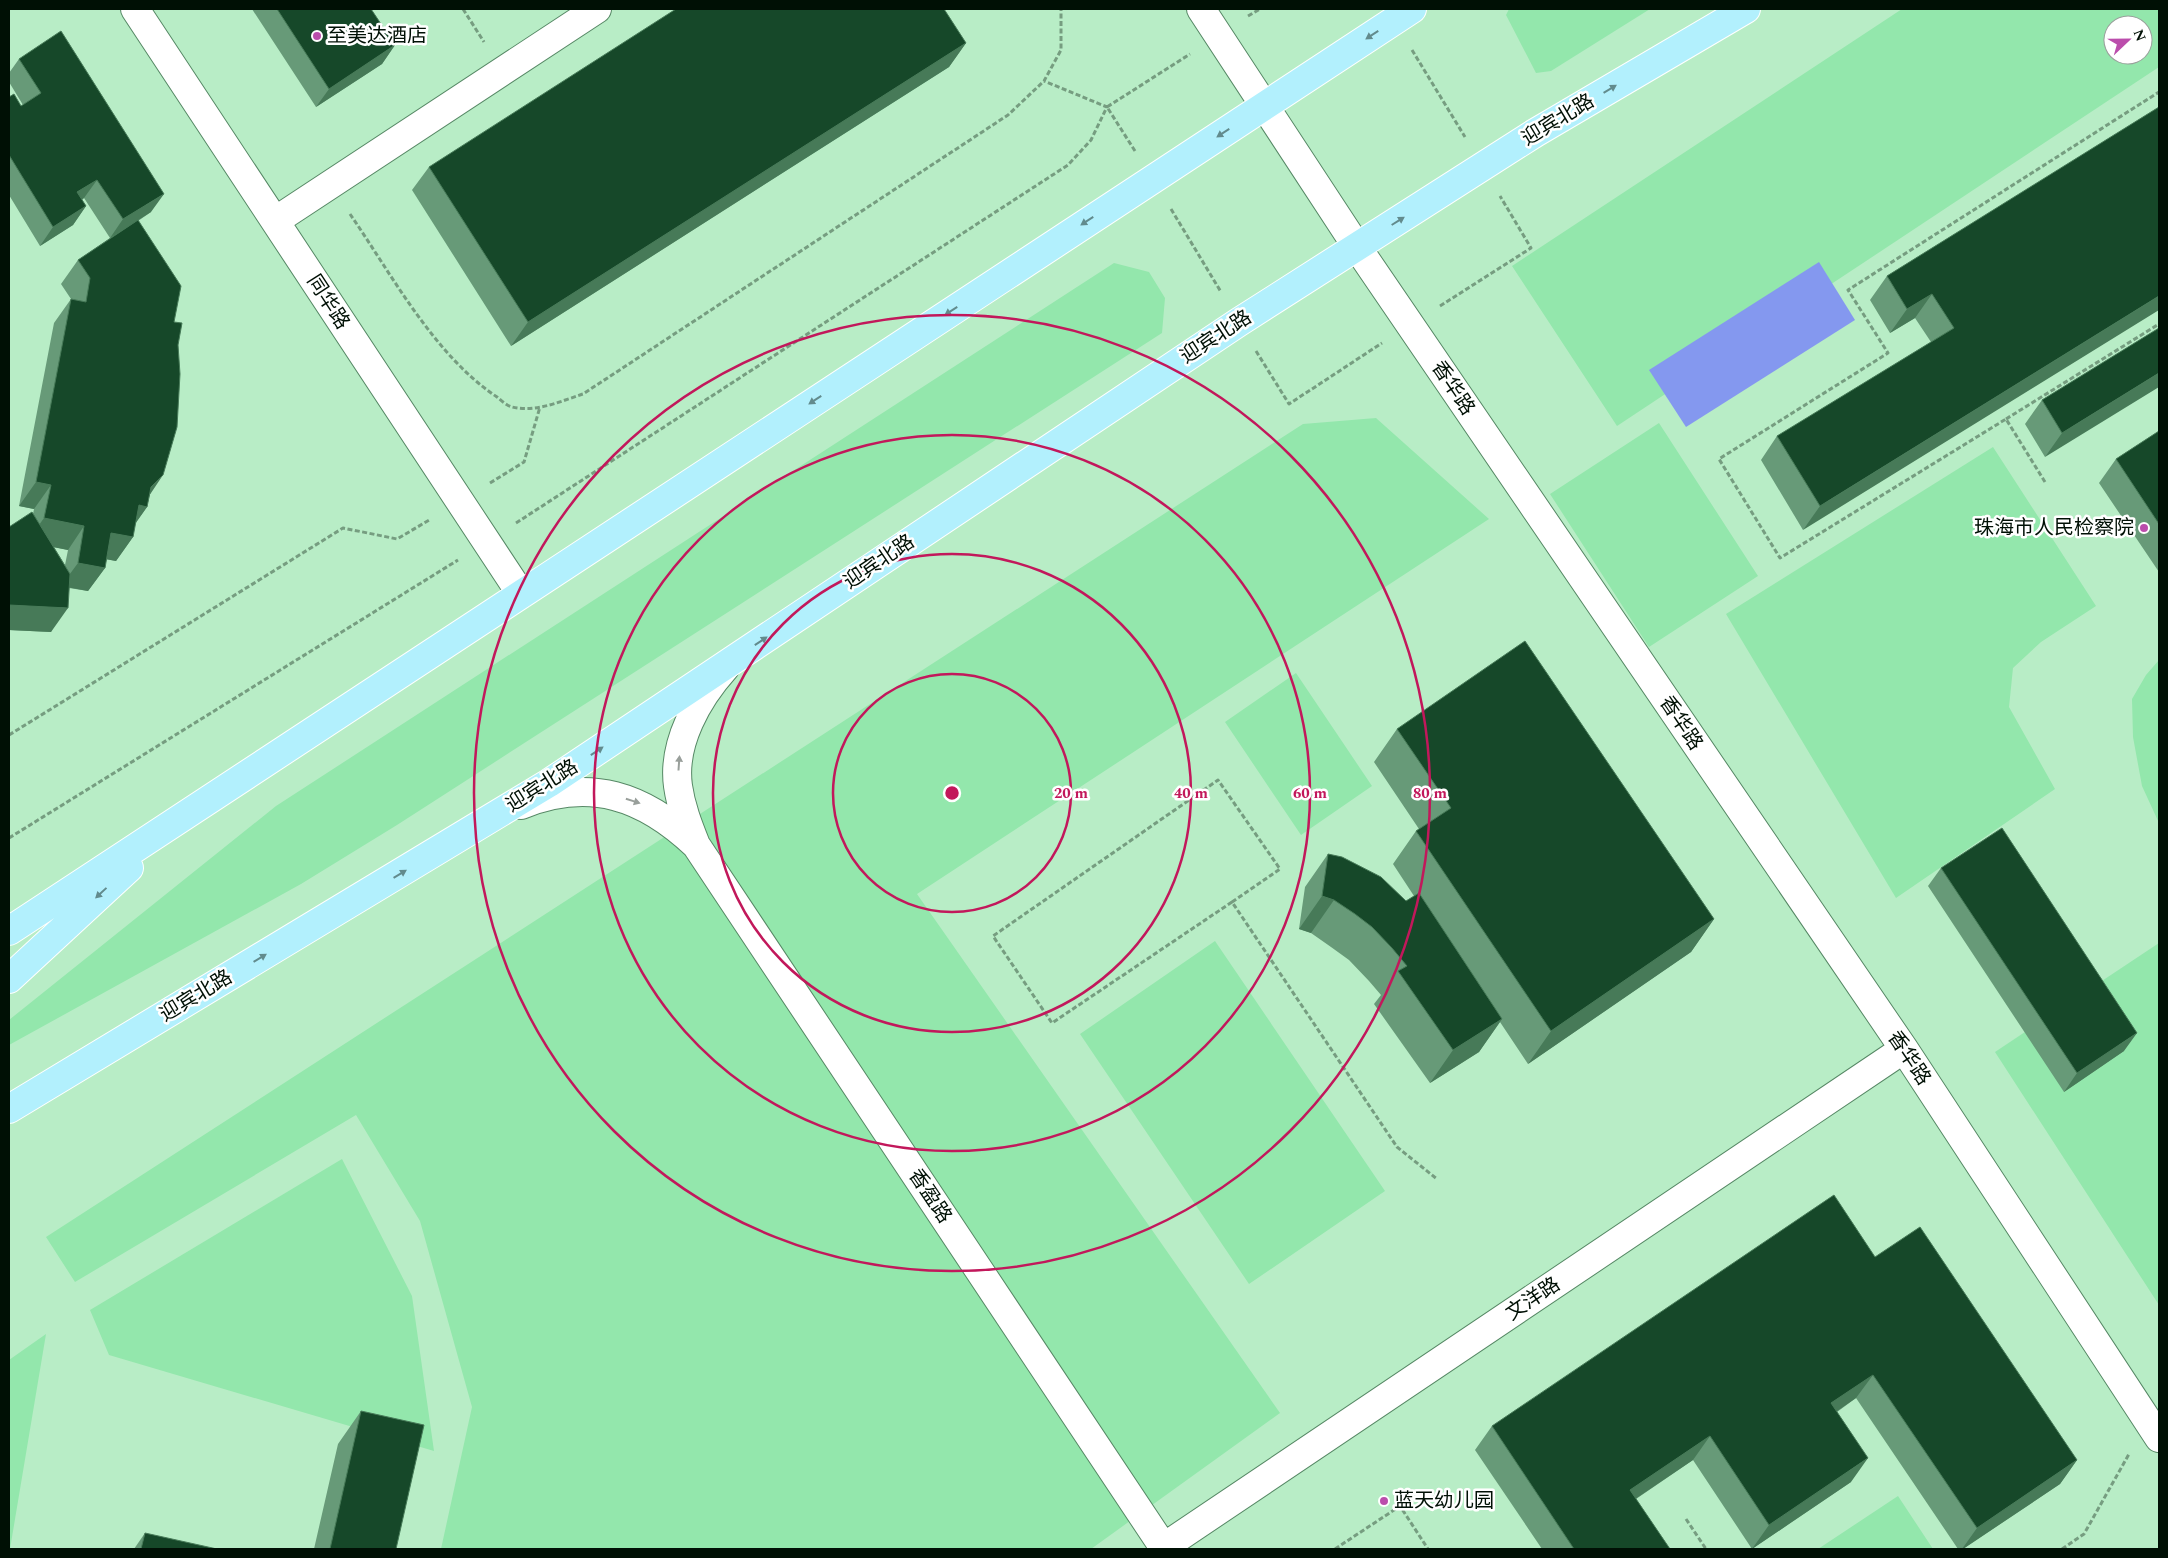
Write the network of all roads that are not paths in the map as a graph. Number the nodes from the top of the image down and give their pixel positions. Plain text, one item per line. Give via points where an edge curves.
1 (135, 9) edge
2 (597, 9) edge
3 (1201, 9) edge
4 (1412, 9) edge
5 (1746, 9) edge
6 (1264, 106) junction
7 (274, 221) junction
8 (1357, 247) junction
9 (521, 594) junction
10 (731, 661) junction
11 (189, 813) junction
12 (501, 813) junction
13 (696, 845) junction
14 (9, 931) edge
15 (233, 974) junction
16 (9, 979) edge
17 (1904, 1049) junction
18 (9, 1109) edge
19 (9, 1125) edge
20 (2155, 1424) edge
21 (1162, 1549) edge

1 - 7 street, 同华路
2 - 7 street
3 - 6 street, 香华路
4 -> 6 main road
8 -> 5 main road, 迎宾北路 via 1535,133
6 - 8 street, 香华路
6 -> 9 main road
7 - 9 street, 同华路
10 -> 8 main road, 迎宾北路
8 - 17 street, 香华路
9 - 11 main road
12 -> 10 main road, 迎宾北路
13 -> 10 street via 684,814 678,784 680,752 701,699
11 - 14 main road
11 -> 16 main road
12 -> 13 street via 543,796 592,792 642,805 672,822
15 -> 12 main road, 迎宾北路
13 - 21 street, 香盈路
15 - 18 main road, 迎宾北路
15 - 19 main road
17 - 20 street, 香华路
17 - 21 street, 文洋路

